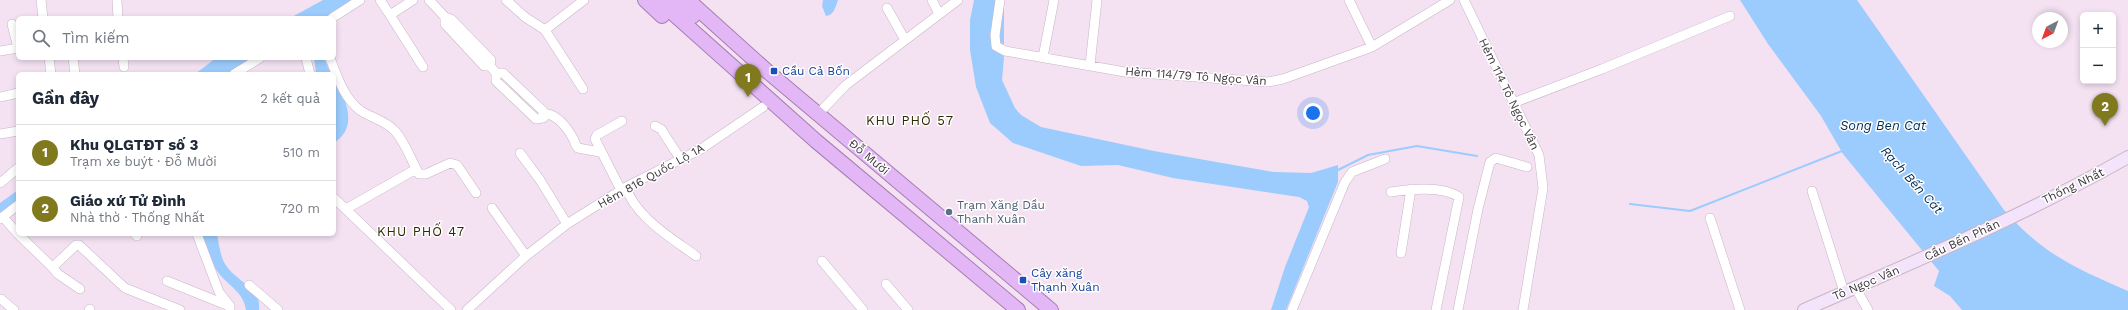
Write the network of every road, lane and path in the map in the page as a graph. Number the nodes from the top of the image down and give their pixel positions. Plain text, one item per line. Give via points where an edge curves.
1 (41, 0) edge
2 (117, 0) edge
3 (360, 0) edge
4 (380, 0) edge
5 (413, 0) edge
6 (429, 0) edge
7 (506, 0) edge
8 (584, 0) edge
9 (645, 0) edge
10 (658, 0) edge
11 (932, 0) edge
12 (958, 0) edge
13 (1000, 0) edge
14 (1054, 0) edge
15 (1097, 0) edge
16 (1349, 0) edge
17 (1450, 0) edge
18 (1464, 0) edge
19 (686, 2) edge
20 (887, 8) dead end
21 (939, 14) junction
22 (43, 16) edge
23 (118, 16) edge
24 (335, 16) edge
25 (390, 16) junction
26 (1730, 16) dead end
27 (12, 24) dead end
28 (545, 30) junction
29 (16, 40) edge
30 (905, 40) junction
31 (1372, 47) junction
32 (16, 48) edge
33 (0, 51) edge
34 (1043, 57) junction
35 (49, 60) edge
36 (73, 60) edge
37 (257, 60) edge
38 (306, 60) edge
39 (331, 60) edge
40 (1090, 65) junction
41 (423, 67) dead end
42 (51, 72) edge
43 (75, 72) edge
44 (237, 72) edge
45 (310, 72) edge
46 (583, 89) dead end
47 (16, 93) edge
48 (0, 97) edge
49 (1513, 103) junction
50 (763, 107) junction
51 (818, 114) junction
52 (622, 121) dead end
53 (655, 126) dead end
54 (16, 131) edge
55 (0, 134) edge
56 (600, 152) junction
57 (520, 153) dead end
58 (2128, 157) edge
59 (1385, 159) dead end
60 (681, 160) junction
61 (1527, 167) dead end
62 (416, 169) junction
63 (16, 170) edge
64 (0, 183) edge
65 (624, 189) junction
66 (1411, 189) junction
67 (1812, 191) dead end
68 (1392, 192) dead end
69 (476, 193) dead end
70 (336, 200) edge
71 (16, 206) edge
72 (492, 208) dead end
73 (346, 209) junction
74 (2018, 214) joint
75 (1, 218) edge
76 (1710, 218) dead end
77 (567, 224) junction
78 (16, 232) edge
79 (20, 236) edge
80 (198, 236) edge
81 (1400, 253) dead end
82 (526, 256) junction
83 (696, 256) dead end
84 (822, 261) dead end
85 (51, 266) junction
86 (1906, 266) joint
87 (167, 281) dead end
88 (886, 284) dead end
89 (249, 285) dead end
90 (80, 289) dead end
91 (1850, 290) junction
92 (1, 299) dead end
93 (230, 308) edge
94 (273, 308) edge
95 (14, 310) edge
96 (180, 310) edge
97 (451, 310) edge
98 (467, 310) edge
99 (863, 310) edge
100 (908, 310) edge
101 (1004, 310) edge
102 (1018, 310) edge
103 (1037, 310) edge
104 (1051, 310) edge
105 (1292, 310) edge
106 (1436, 310) edge
107 (1458, 310) edge
108 (1523, 310) edge
109 (1740, 310) edge
110 (1804, 310) edge
111 (1868, 310) edge

1 - 22 street
2 - 23 street
3 - 24 street
4 - 25 street
5 - 25 street
6 - 56 street via 445,17 445,24 484,66 493,70 496,81 536,119 547,114 558,117 574,140 575,146
7 - 28 street
8 - 28 street
9 - 50 highway
10 - 102 highway, Đỗ Mười via 816,141
11 - 21 street
12 - 21 street
13 - 34 street, Hẻm 114/79 Tô Ngọc Vân via 996,46 1005,51
14 - 34 street
15 - 40 street
16 - 31 street
17 - 31 street, Hẻm 114/79 Tô Ngọc Vân
18 - 49 street, Hẻm 114 Tô Ngọc Vân
19 - 51 highway, Đỗ Mười
19 - 103 highway, Đỗ Mười via 837,142
20 - 30 street
21 - 30 street
25 - 41 street
26 - 49 street
27 - 29 street
28 - 46 street
30 - 51 street via 846,85
31 - 40 street, Hẻm 114/79 Tô Ngọc Vân via 1268,82 1125,72
32 - 33 street
34 - 40 street, Hẻm 114/79 Tô Ngọc Vân
35 - 42 street
36 - 43 street
37 - 44 street
38 - 45 street
39 - 62 street via 350,101 361,111 389,125 396,132
47 - 48 street
49 - 108 street, Hẻm 114 Tô Ngọc Vân via 1539,155 1543,188
50 - 60 street, Hẻm 816 Quốc Lộ 1A
50 - 101 highway
51 - 104 highway, Đỗ Mười
52 - 56 street via 594,139
53 - 60 street via 661,129
54 - 55 street
56 - 65 street
57 - 77 street
58 - 74 main road, Thống Nhất
59 - 105 street via 1352,172 1345,182
60 - 65 street, Hẻm 816 Quốc Lộ 1A
61 - 107 street via 1496,158 1490,162
62 - 69 street via 422,175 450,163 457,165
62 - 73 street
63 - 64 street
65 - 77 street, Hẻm 816 Quốc Lộ 1A
65 - 83 street via 651,223
66 - 68 street
66 - 81 street
66 - 106 street via 1452,192 1458,197
67 - 91 street
70 - 73 street
71 - 75 street
72 - 82 street
73 - 97 street
74 - 86 main road, Cầu Bến Phân
75 - 78 street
76 - 109 street
77 - 82 street, Hẻm 816 Quốc Lộ 1A
79 - 85 street
80 - 93 street via 219,292
82 - 98 street, Hẻm 816 Quốc Lộ 1A
84 - 99 street
85 - 90 street
85 - 96 street via 79,245 125,288
86 - 91 main road, Tô Ngọc Vân
87 - 93 street
88 - 100 street
89 - 94 street
91 - 110 main road, Tô Ngọc Vân
91 - 111 street
92 - 95 street

